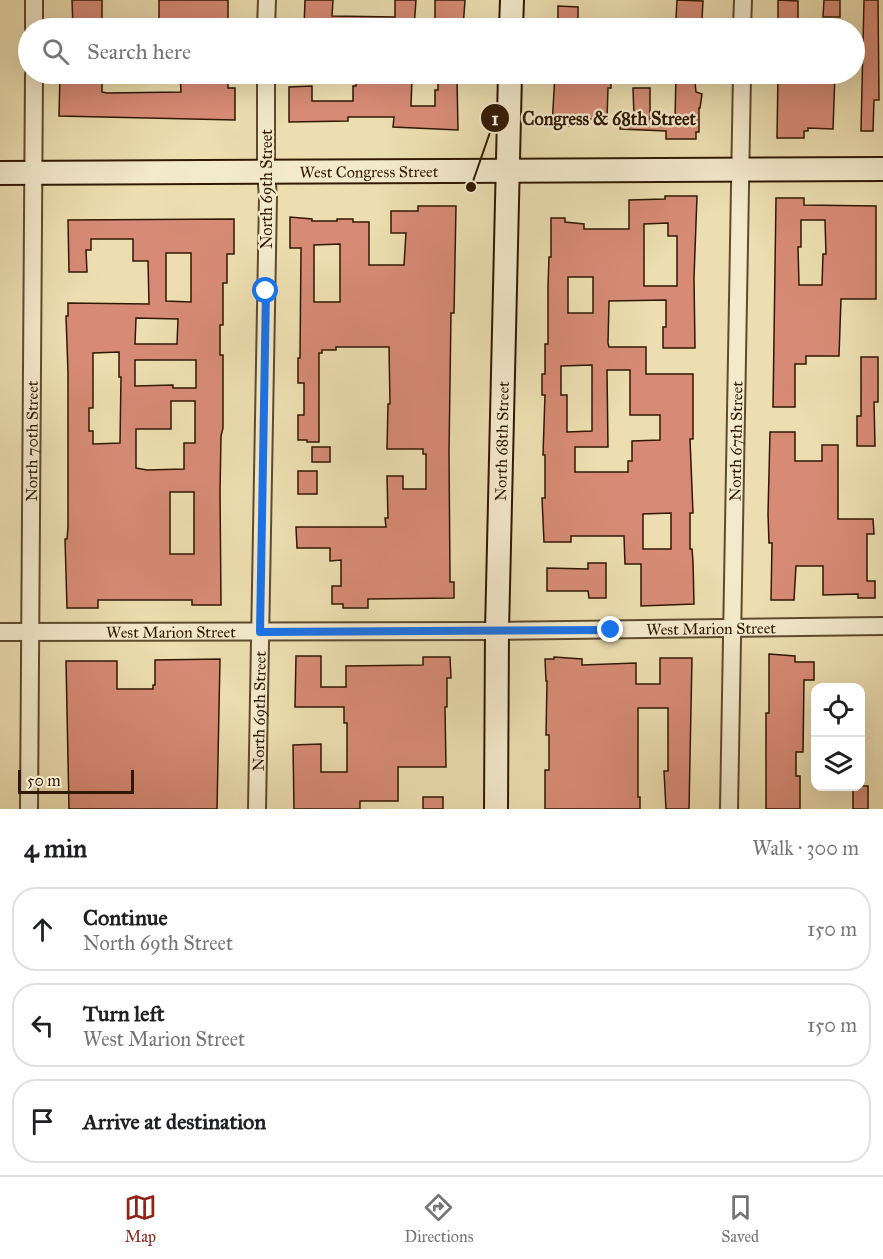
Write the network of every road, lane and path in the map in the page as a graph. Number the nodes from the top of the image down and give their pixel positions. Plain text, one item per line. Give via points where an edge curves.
1 (34, 0) edge
2 (267, 0) edge
3 (512, 0) edge
4 (743, 0) edge
5 (34, 18) edge
6 (266, 18) edge
7 (511, 18) edge
8 (742, 18) edge
9 (34, 84) edge
10 (266, 84) edge
11 (510, 84) edge
12 (742, 84) edge
13 (883, 169) edge
14 (741, 170) junction
15 (266, 172) junction
16 (509, 172) junction
17 (0, 173) edge
18 (34, 173) junction
19 (883, 626) edge
20 (733, 628) junction
21 (0, 632) edge
22 (29, 632) junction
23 (260, 632) junction
24 (497, 632) junction
25 (29, 809) edge
26 (257, 809) edge
27 (496, 809) edge
28 (729, 809) edge

1 - 5 street
2 - 6 street
3 - 7 street
4 - 8 street
9 - 18 street, North 70th Street
10 - 15 street, North 69th Street
11 - 16 street, North 68th Street
12 - 14 street, North 67th Street
13 - 14 street, West Congress Street
14 - 16 street, West Congress Street
14 - 20 street, North 67th Street
15 - 16 street, West Congress Street
15 - 18 street, West Congress Street
15 - 23 street, North 69th Street
16 - 24 street, North 68th Street
17 - 18 street, West Congress Street
18 - 22 street, North 70th Street
19 - 20 street, West Marion Street
20 - 24 street, West Marion Street
20 - 28 street, North 67th Street
21 - 22 street, West Marion Street
22 - 23 street, West Marion Street
22 - 25 street, North 70th Street
23 - 24 street, West Marion Street
23 - 26 street, North 69th Street
24 - 27 street, North 68th Street

